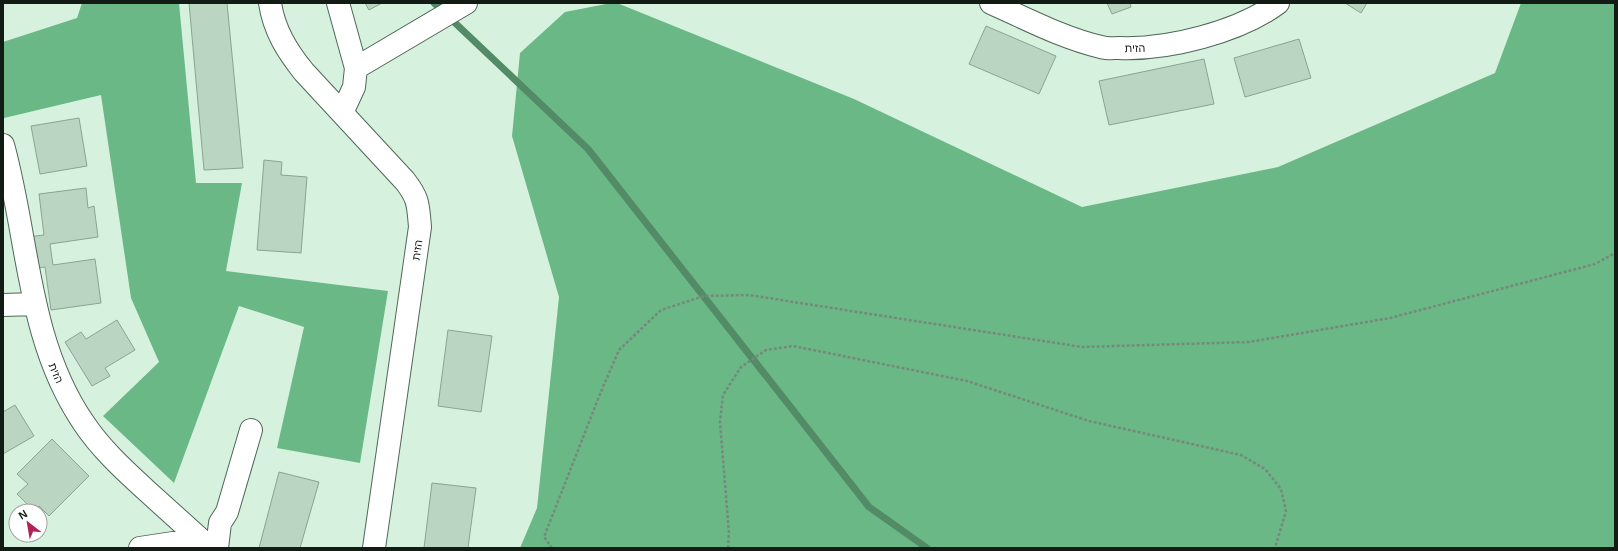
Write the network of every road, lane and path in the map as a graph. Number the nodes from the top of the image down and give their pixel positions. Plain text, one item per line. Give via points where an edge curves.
1 (270, 3) edge
2 (338, 3) edge
3 (466, 3) edge
4 (991, 3) edge
5 (1278, 3) edge
6 (356, 68) junction
7 (342, 113) junction
8 (3, 145) edge
9 (1615, 254) edge
10 (35, 304) junction
11 (3, 305) edge
12 (251, 430) dead end
13 (211, 547) edge
14 (140, 548) edge
15 (374, 548) edge
16 (552, 548) edge
17 (728, 548) edge
18 (1275, 548) edge

1 - 7 street, הזית via 280,38 290,54
2 - 6 street
3 - 6 street
4 - 5 street, הזית via 1074,39 1103,48 1132,49 1156,47 1224,31 1254,18
6 - 7 street via 354,87
7 - 15 street, הזית via 415,194 420,227
8 - 10 street, הזית via 17,202
9 - 16 path via 1595,264 1390,318 1249,342 1082,347 749,295 704,296 661,310 619,350 544,537
10 - 11 street
10 - 13 street, הזית via 57,377 84,424 125,471
12 - 13 street via 227,512
13 - 14 street via 173,543
17 - 18 path via 720,422 723,395 741,367 766,350 793,346 967,381 1089,421 1241,455 1265,469 1281,489 1286,511

